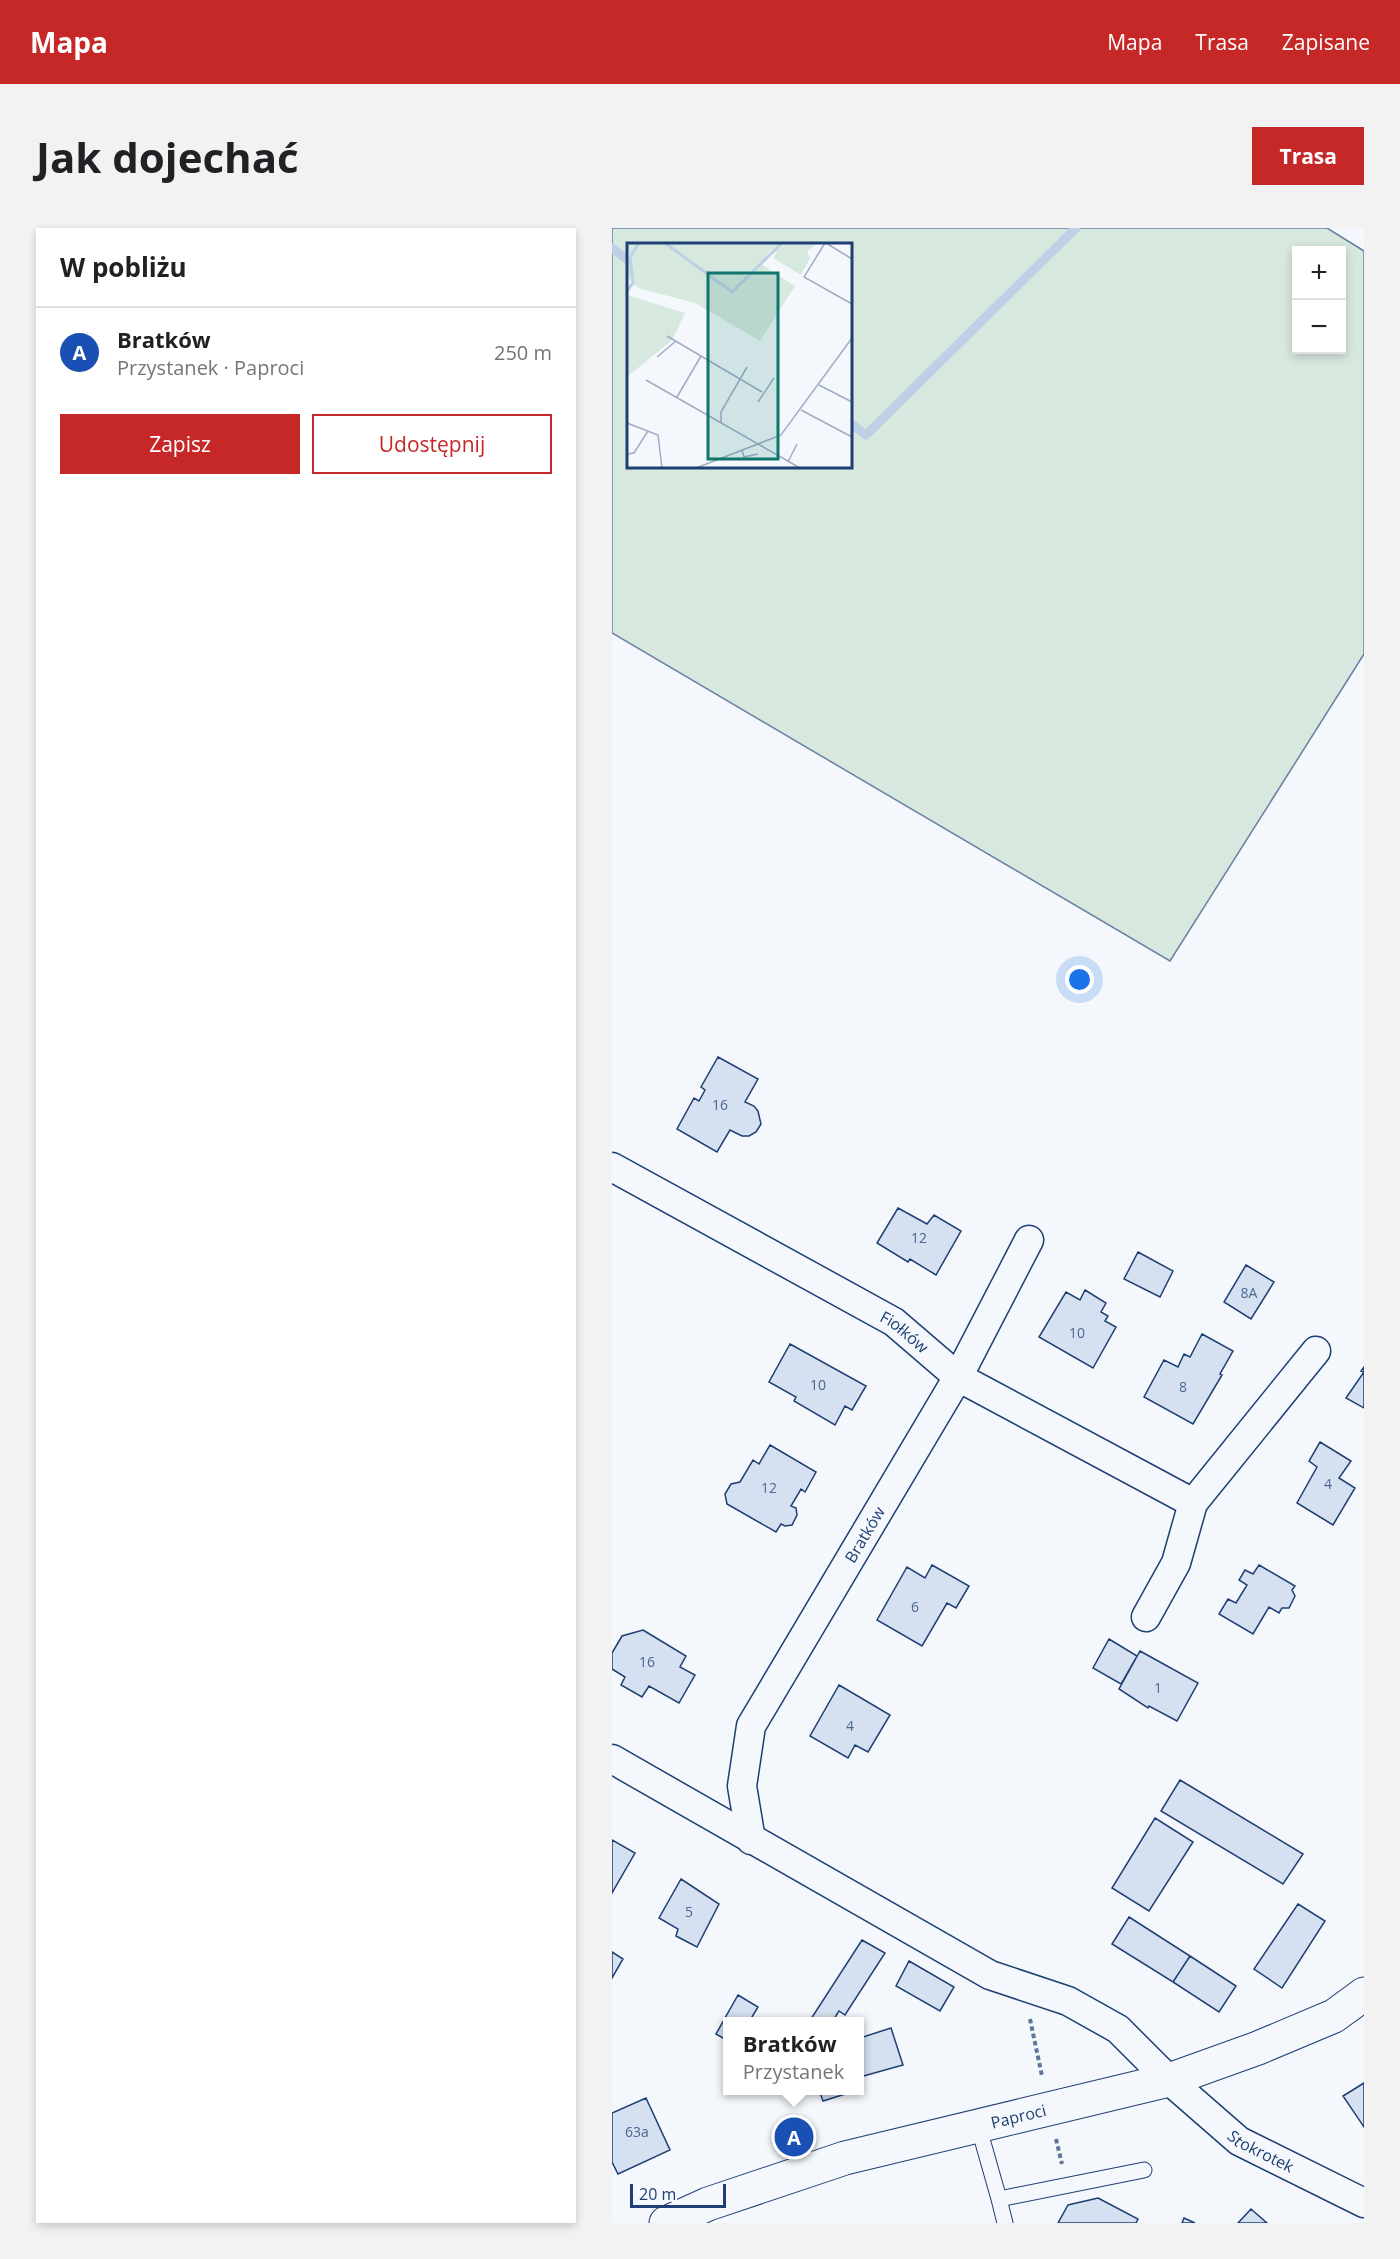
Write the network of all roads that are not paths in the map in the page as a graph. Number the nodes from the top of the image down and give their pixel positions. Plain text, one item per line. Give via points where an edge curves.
1 (612, 1167) edge
2 (1029, 1240) dead end
3 (1316, 1352) dead end
4 (958, 1377) junction
5 (1193, 1503) junction
6 (1146, 1617) dead end
7 (612, 1759) edge
8 (751, 1840) junction
9 (1364, 1994) edge
10 (1169, 2080) junction
11 (978, 2126) junction
12 (1144, 2170) dead end
13 (999, 2199) junction
14 (1364, 2203) edge
15 (666, 2223) edge
16 (1005, 2223) edge

1 - 4 street, Fiołków via 894,1322
2 - 4 street, Bratków
3 - 5 street
4 - 5 street, Fiołków
4 - 8 street, Bratków via 751,1726 742,1786
5 - 6 street via 1176,1563
7 - 8 street
8 - 10 street via 990,1975 1068,2001 1118,2029
9 - 10 street, Paproci via 1334,2016
10 - 11 street, Paproci
10 - 14 street, Stokrotek via 1239,2141
11 - 13 lane
11 - 15 street, Paproci via 844,2158 708,2204
12 - 13 lane
13 - 16 lane

